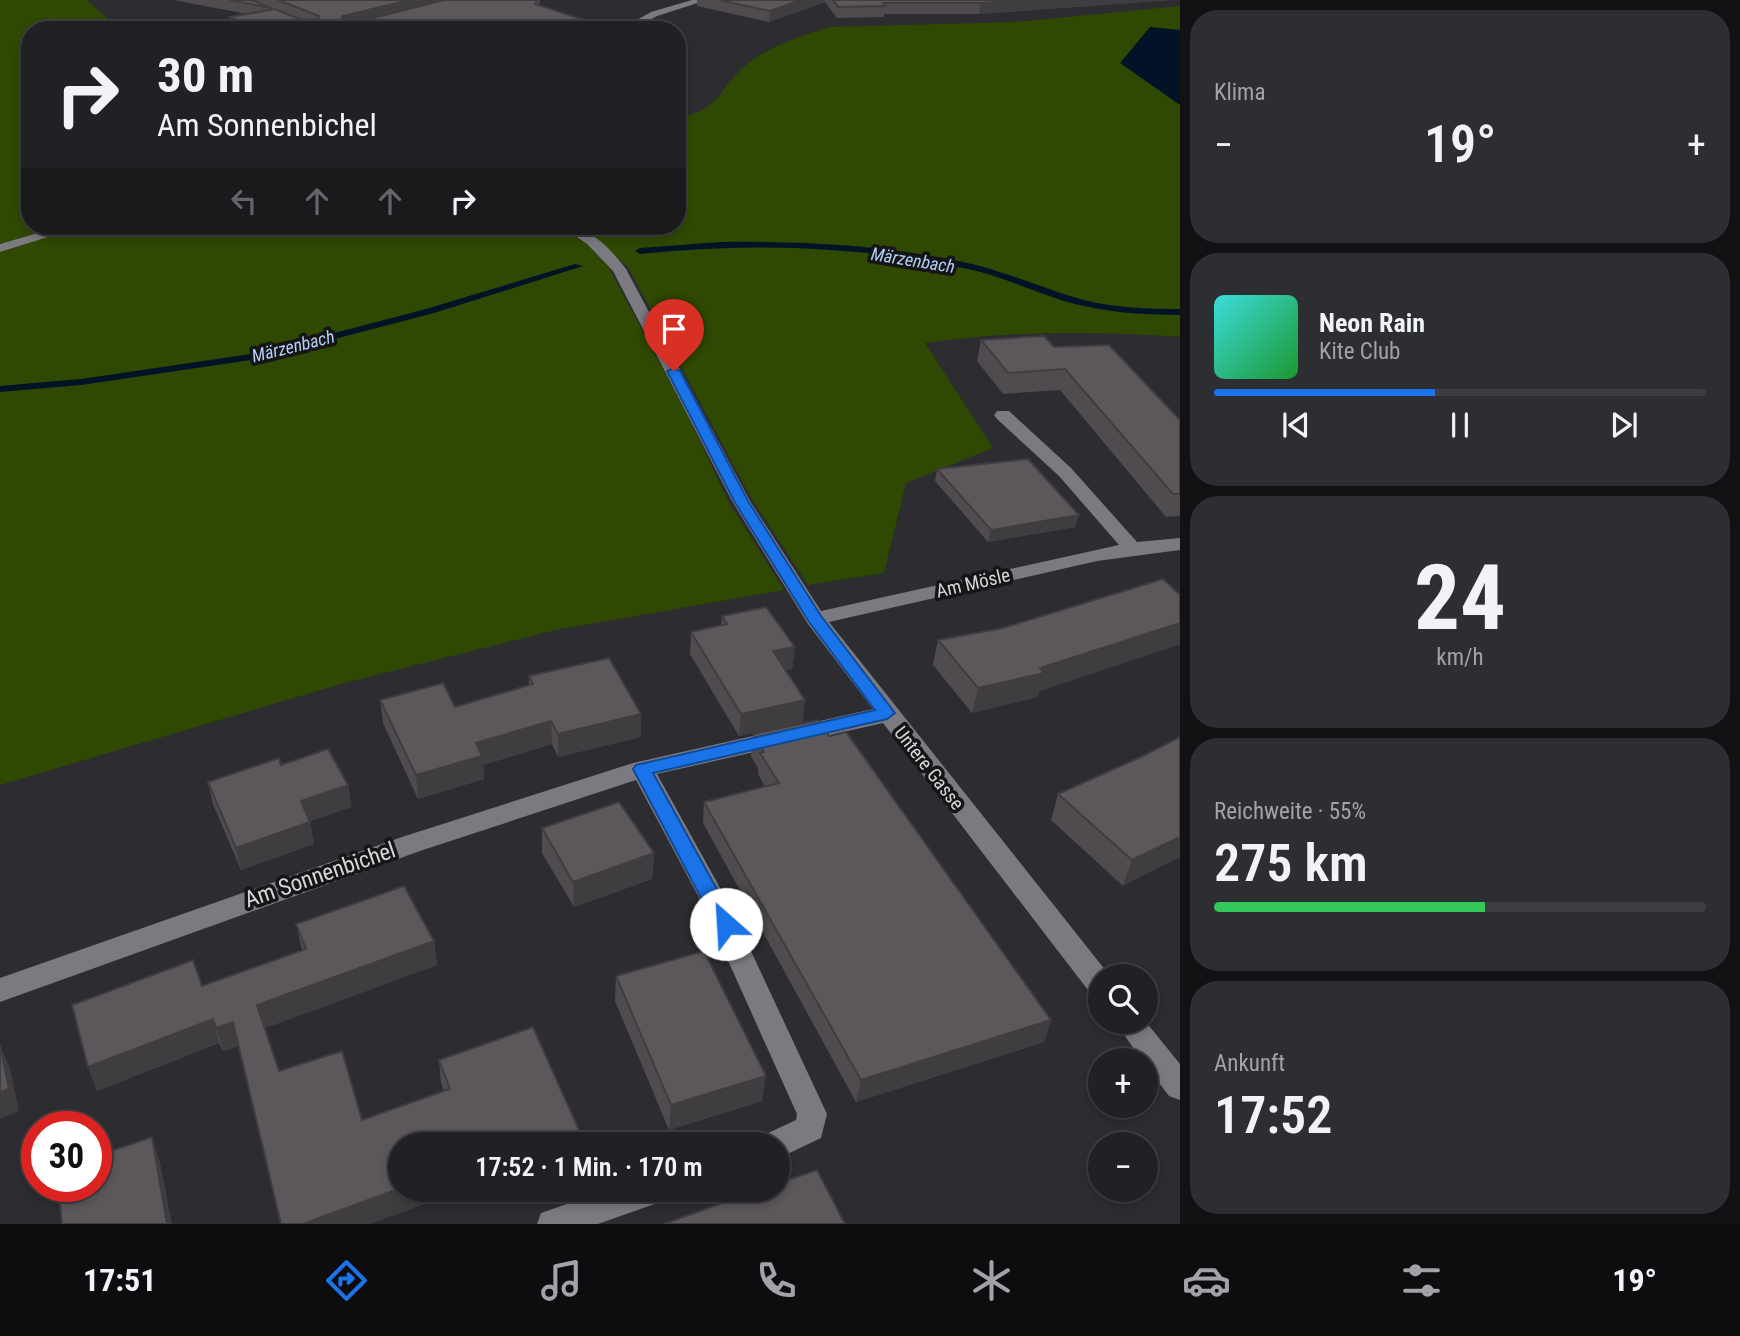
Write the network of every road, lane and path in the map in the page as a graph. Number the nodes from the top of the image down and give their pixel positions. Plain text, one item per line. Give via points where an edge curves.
1 (702, 0) edge
2 (641, 21) edge
3 (45, 235) edge
4 (582, 235) edge
5 (0, 248) edge
6 (1003, 415) dead end
7 (1180, 544) edge
8 (1132, 548) junction
9 (815, 619) junction
10 (887, 713) junction
11 (642, 769) junction
12 (1088, 969) edge
13 (0, 989) edge
14 (1138, 1034) edge
15 (1180, 1087) edge
16 (790, 1138) edge
17 (617, 1202) edge
18 (553, 1224) edge

1 - 2 street
3 - 5 street
4 - 9 street, Untere Gasse via 619,269 741,501
6 - 8 street via 1065,472
7 - 8 street, Am Mösle
8 - 9 street, Am Mösle
9 - 10 street, Untere Gasse
10 - 11 street, Am Sonnenbichel
10 - 12 street, Untere Gasse
11 - 13 street, Am Sonnenbichel via 398,848
11 - 16 street via 716,904 812,1114 810,1128
14 - 15 street
17 - 18 street

